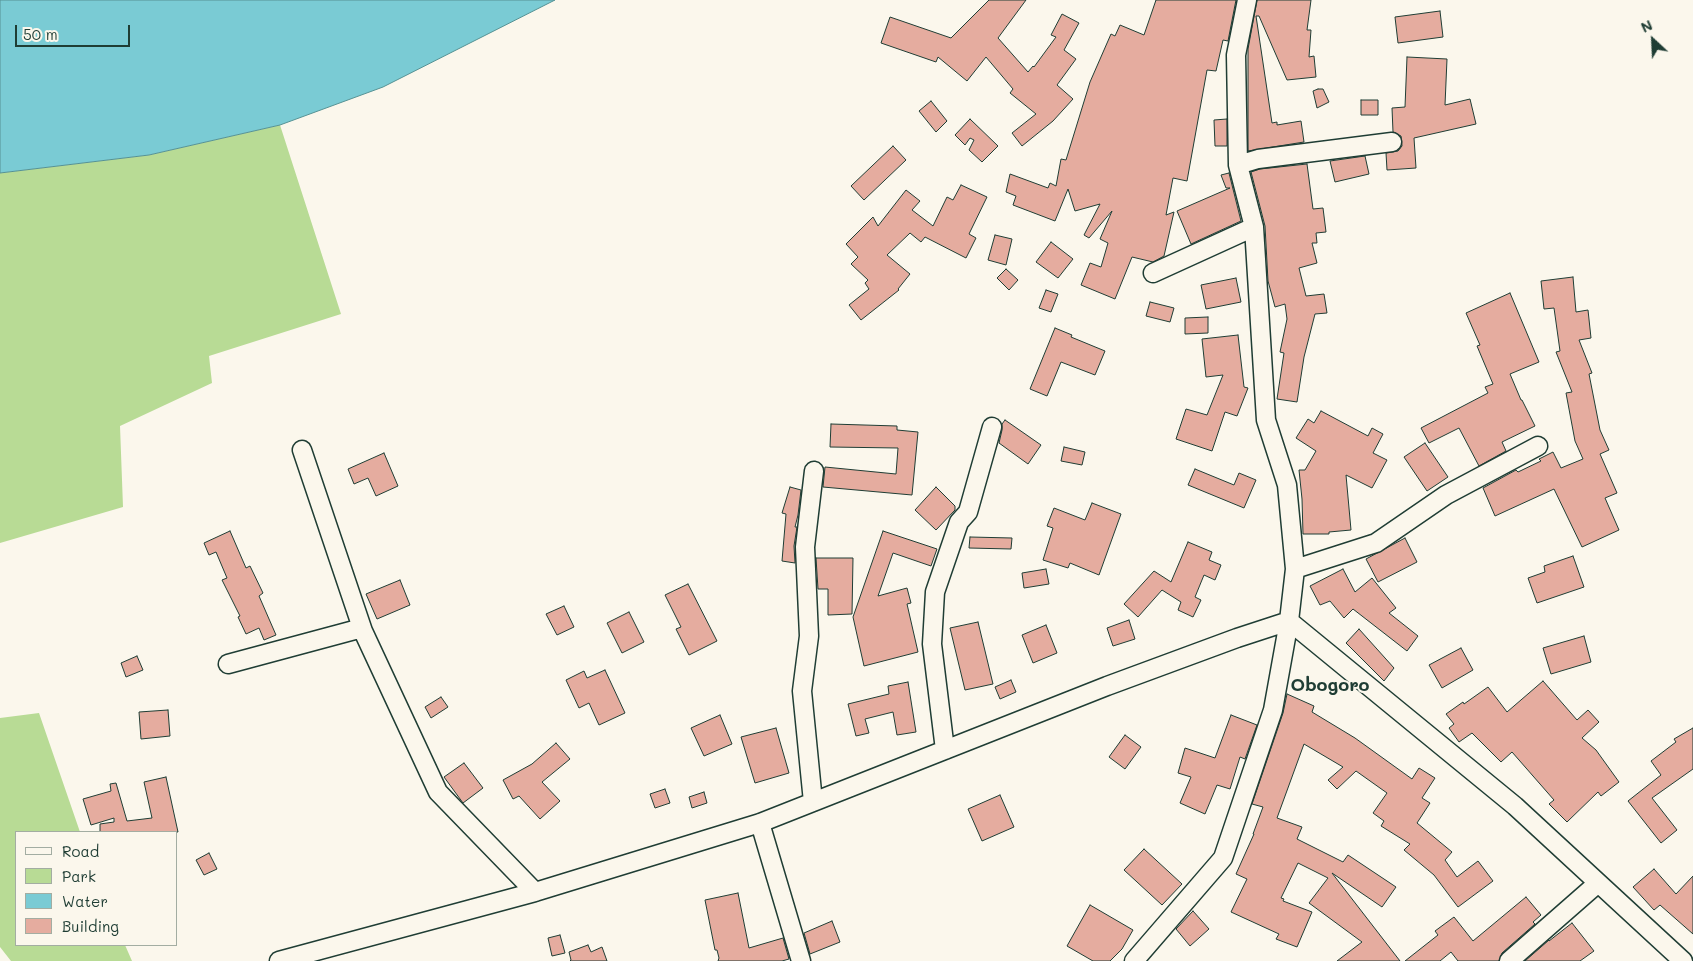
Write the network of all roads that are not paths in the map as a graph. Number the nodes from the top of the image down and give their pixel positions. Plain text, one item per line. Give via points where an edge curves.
1 (1247, 0) edge
2 (1392, 142) dead end
3 (1238, 165) junction
4 (1254, 228) junction
5 (1153, 273) dead end
6 (992, 427) dead end
7 (1538, 446) dead end
8 (302, 450) dead end
9 (814, 471) dead end
10 (1295, 569) junction
11 (1289, 621) junction
12 (362, 628) junction
13 (228, 664) dead end
14 (945, 750) junction
15 (813, 802) junction
16 (760, 823) junction
17 (1598, 883) junction
18 (535, 892) junction
19 (279, 961) edge
20 (801, 961) edge
21 (1134, 961) edge
22 (1509, 961) edge
23 (1683, 961) edge

1 - 3 street via 1236,55
2 - 3 street via 1258,159
3 - 4 street
4 - 5 street
4 - 10 street via 1266,420 1287,485
6 - 14 street via 968,512 959,522 935,592 932,644
7 - 10 street via 1446,495 1376,543
8 - 12 street
9 - 15 street via 805,547 809,636 802,691
10 - 11 street
11 - 14 street via 1117,682
11 - 17 street via 1515,806
11 - 21 street via 1273,710 1223,858
12 - 13 street
12 - 18 street via 438,792
14 - 15 street
15 - 16 street
16 - 18 street
16 - 20 street
17 - 22 street
17 - 23 street
18 - 19 street

